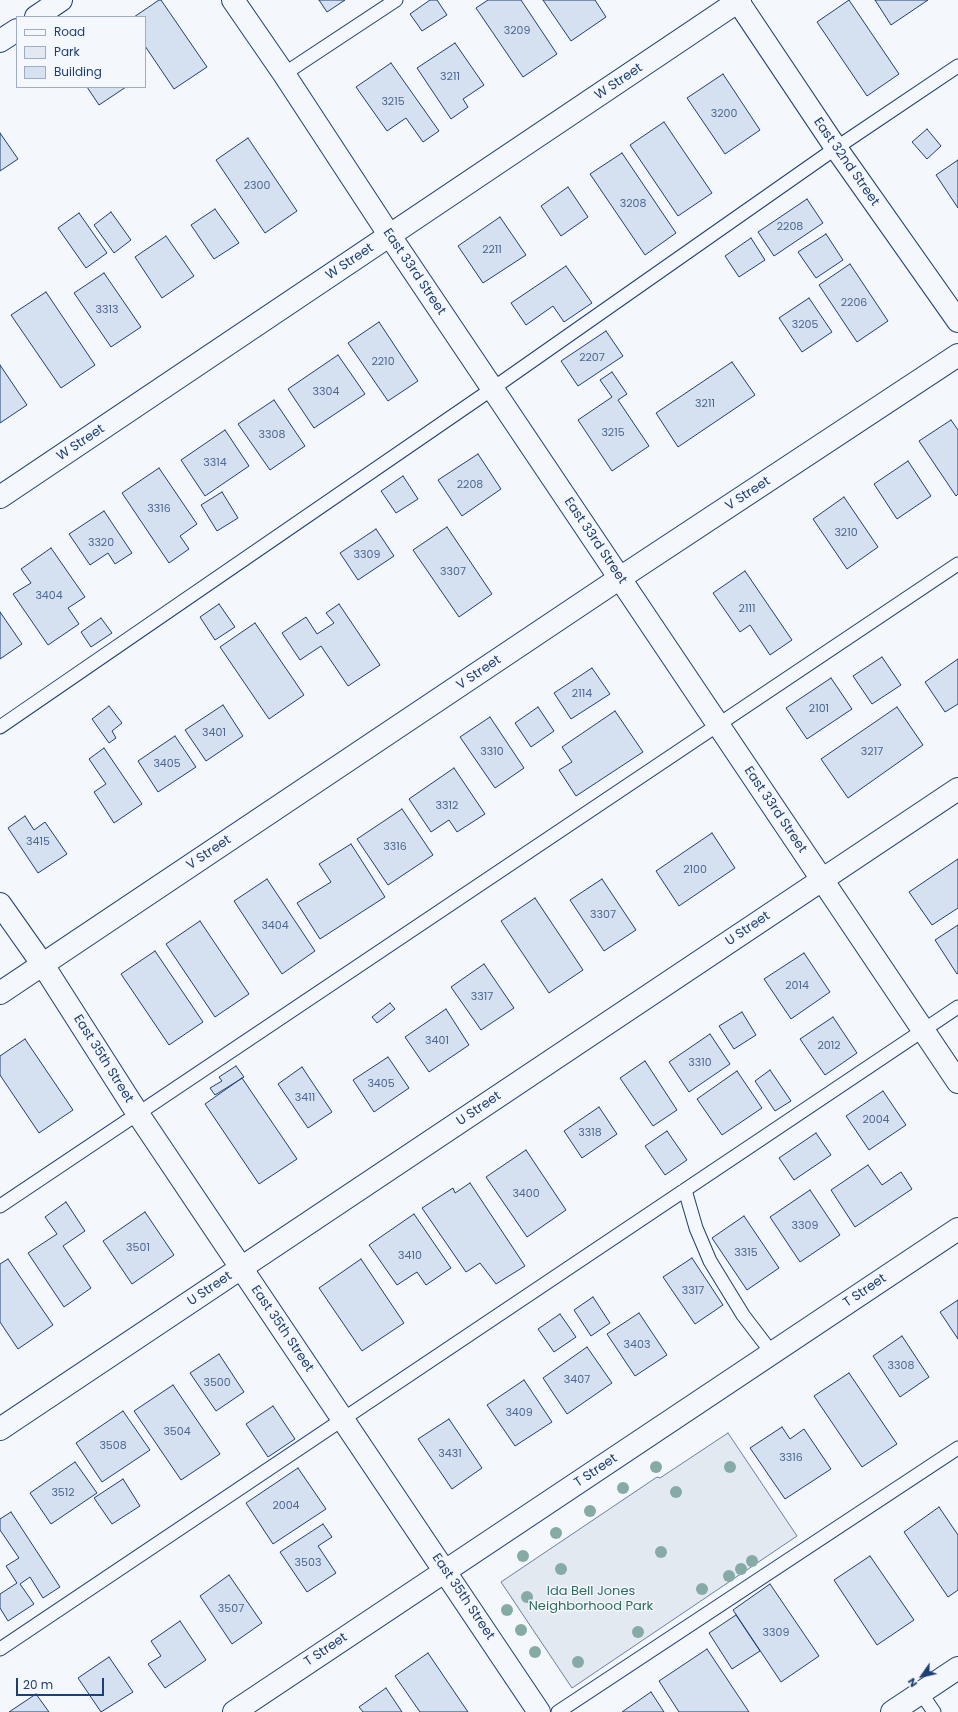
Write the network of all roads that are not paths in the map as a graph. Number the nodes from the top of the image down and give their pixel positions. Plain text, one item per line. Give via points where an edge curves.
1 (61, 0) edge
2 (233, 0) edge
3 (396, 0) edge
4 (739, 0) edge
5 (37, 16) edge
6 (16, 31) edge
7 (0, 41) edge
8 (958, 66) edge
9 (284, 74) junction
10 (836, 148) junction
11 (390, 236) junction
12 (958, 321) edge
13 (958, 355) edge
14 (492, 388) junction
15 (0, 498) edge
16 (958, 564) edge
17 (620, 578) junction
18 (717, 724) junction
19 (0, 727) edge
20 (958, 789) edge
21 (822, 879) junction
22 (0, 904) edge
23 (43, 964) junction
24 (0, 993) edge
25 (958, 1007) edge
26 (923, 1030) junction
27 (958, 1082) edge
28 (138, 1114) junction
29 (685, 1190) junction
30 (0, 1206) edge
31 (958, 1230) edge
32 (241, 1268) junction
33 (772, 1353) junction
34 (342, 1419) junction
35 (0, 1429) edge
36 (958, 1448) edge
37 (445, 1571) junction
38 (0, 1649) edge
39 (958, 1668) edge
40 (921, 1693) junction
41 (234, 1712) edge
42 (539, 1712) edge
43 (558, 1712) edge
44 (892, 1712) edge
45 (934, 1712) edge

1 - 5 street
2 - 9 street, East 33rd Street
3 - 9 lane
4 - 10 street, East 32nd Street
4 - 11 street, W Street
6 - 7 street
8 - 10 lane
9 - 11 street, East 33rd Street
10 - 12 street, East 32nd Street
10 - 14 lane
11 - 14 street, East 33rd Street
11 - 15 street, W Street
13 - 17 street, V Street
14 - 17 street, East 33rd Street
14 - 19 lane
16 - 18 lane
17 - 18 street, East 33rd Street
17 - 23 street, V Street
18 - 21 street, East 33rd Street
18 - 28 lane
20 - 21 street, U Street
21 - 26 street, East 33rd Street
21 - 32 street, U Street
22 - 23 street, East 35th Street
23 - 24 street, V Street
23 - 28 street, East 35th Street
25 - 26 lane
26 - 27 street, East 33rd Street
26 - 29 lane
28 - 30 lane
28 - 32 street, East 35th Street
29 - 33 lane via 696,1228 710,1261 743,1315
29 - 34 lane
31 - 33 street, T Street
32 - 34 street, East 35th Street
32 - 35 street, U Street
33 - 37 street, T Street
34 - 37 street, East 35th Street
34 - 38 lane
36 - 43 lane
37 - 41 street, T Street
37 - 42 street, East 35th Street
39 - 40 street
40 - 44 street
40 - 45 lane

